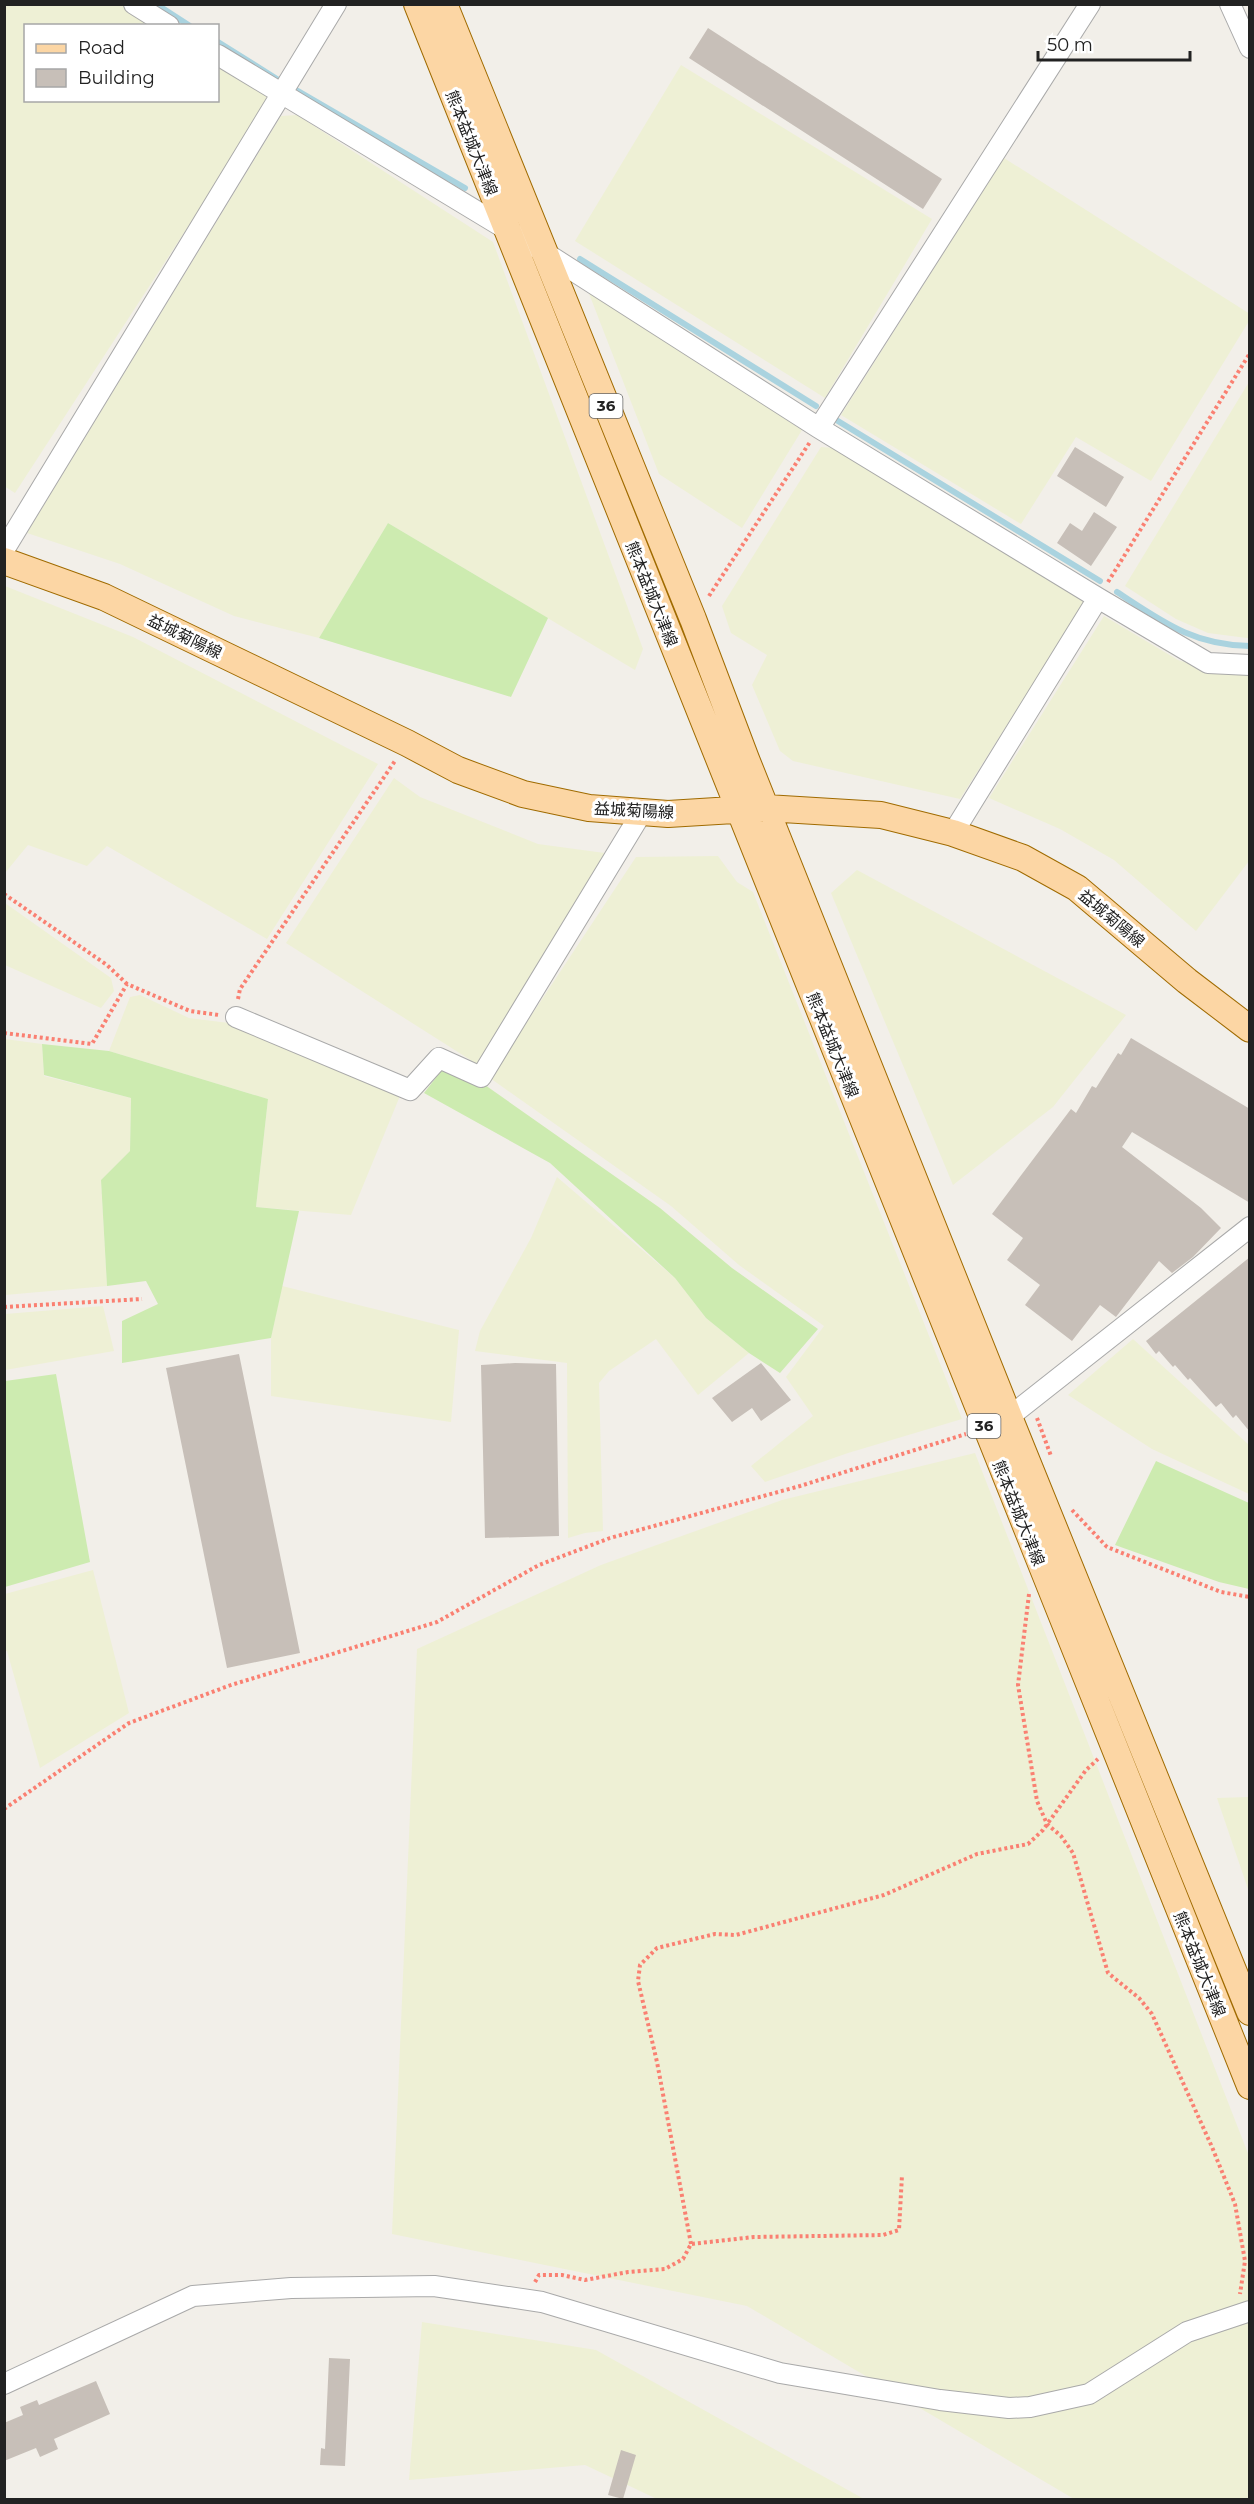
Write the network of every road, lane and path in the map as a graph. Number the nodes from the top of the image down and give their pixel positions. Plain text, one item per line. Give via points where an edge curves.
1 (134, 4) edge
2 (336, 4) edge
3 (417, 4) edge
4 (444, 4) edge
5 (1090, 4) edge
6 (1230, 4) edge
7 (166, 24) edge
8 (1250, 48) edge
9 (219, 56) edge
10 (281, 94) junction
11 (506, 230) junction
12 (544, 252) junction
13 (1250, 353) edge
14 (819, 428) junction
15 (4, 550) edge
16 (4, 561) edge
17 (1098, 598) junction
18 (693, 620) junction
19 (1250, 665) edge
20 (407, 743) junction
21 (738, 808) junction
22 (766, 808) junction
23 (642, 812) junction
24 (953, 833) junction
25 (4, 894) edge
26 (126, 984) junction
27 (236, 1017) junction
28 (1250, 1029) edge
29 (4, 1033) edge
30 (1250, 1227) edge
31 (142, 1299) dead end
32 (4, 1306) edge
33 (1031, 1400) junction
34 (1009, 1417) junction
35 (986, 1429) junction
36 (1055, 1466) dead end
37 (1071, 1509) dead end
38 (1029, 1589) dead end
39 (1250, 1597) edge
40 (1112, 1746) junction
41 (4, 1809) edge
42 (1047, 1824) junction
43 (1250, 2012) edge
44 (1250, 2086) edge
45 (902, 2175) dead end
46 (691, 2244) junction
47 (526, 2299) junction
48 (1243, 2313) edge
49 (4, 2384) edge

1 - 7 street
2 - 10 street
3 - 11 main road, 熊本益城大津線 / 36
4 - 12 main road, 熊本益城大津線 / 36
5 - 14 street
6 - 8 street
9 - 10 street
10 - 11 street
10 - 15 street
11 - 12 street
11 - 21 main road, 熊本益城大津線 / 36
12 - 14 street
12 - 18 main road, 熊本益城大津線 / 36
13 - 17 path
14 - 17 street
14 - 18 path
16 - 20 main road, 益城菊陽線 via 104,597
17 - 19 street via 1208,663
17 - 24 street
18 - 22 main road, 熊本益城大津線 / 36
20 - 23 main road, 益城菊陽線 via 458,770 523,794 589,808
20 - 27 path via 240,989
21 - 22 main road, 益城菊陽線
21 - 23 main road, 益城菊陽線 via 668,814
21 - 35 main road, 熊本益城大津線 / 36
22 - 24 main road, 益城菊陽線 via 880,815
22 - 34 main road, 熊本益城大津線 / 36
23 - 27 street via 481,1077 438,1058 410,1090
24 - 28 main road, 益城菊陽線 via 1023,858 1077,888
25 - 26 path via 107,965
26 - 27 path via 190,1011
26 - 29 path via 92,1044
30 - 33 street
31 - 32 path
33 - 34 street
33 - 36 path
34 - 43 main road, 熊本益城大津線 / 36
35 - 40 main road, 熊本益城大津線 / 36
35 - 41 path via 610,1538 538,1565 437,1622 231,1685 129,1723
37 - 39 path via 1107,1547 1221,1592
38 - 42 path via 1018,1685 1037,1801
40 - 42 path via 1086,1770
40 - 44 main road, 熊本益城大津線 / 36
42 - 46 path via 1028,1844 977,1854 884,1895 736,1935 715,1934 657,1948 640,1965 638,1982
42 - 48 path via 1073,1852 1108,1973 1140,1998 1152,2014 1235,2204 1245,2261
45 - 46 path via 899,2230 883,2235 765,2237
46 - 47 path via 683,2259 665,2270 585,2280 539,2275
47 - 48 street via 780,2373 1009,2408 1089,2394 1187,2332
47 - 49 street via 434,2286 291,2288 193,2296

